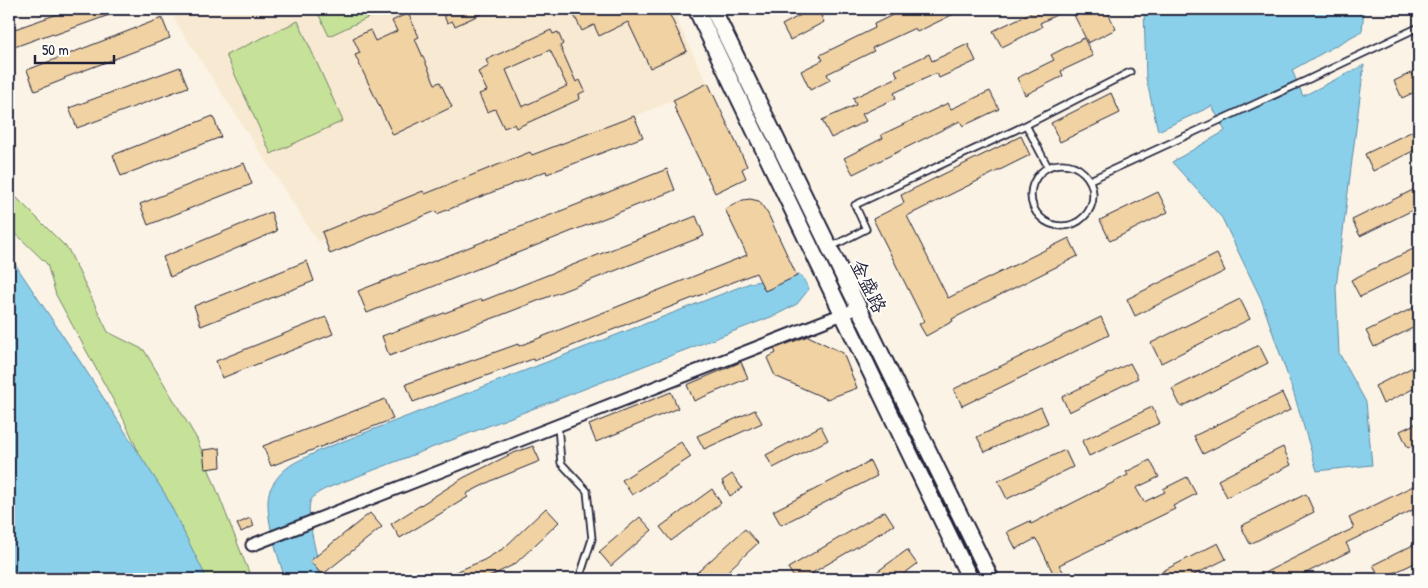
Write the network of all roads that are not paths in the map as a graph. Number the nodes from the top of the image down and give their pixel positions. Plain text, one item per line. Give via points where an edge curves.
1 (696, 9) edge
2 (713, 9) edge
3 (1419, 27) edge
4 (1130, 72) dead end
5 (1026, 125) junction
6 (1048, 167) junction
7 (1090, 180) junction
8 (829, 248) junction
9 (858, 308) junction
10 (843, 314) junction
11 (558, 425) junction
12 (252, 545) dead end
13 (578, 579) edge
14 (970, 579) edge
15 (991, 579) edge

1 - 10 street, 金盛路
2 - 8 street, 金盛路
3 - 7 lane
4 - 5 lane
5 - 6 lane
5 - 8 lane via 855,206 866,229
6 - 7 lane via 1072,165
6 - 7 lane via 1033,185 1031,197 1042,218 1053,224 1071,224 1086,214 1092,204
8 - 9 street, 金盛路
9 - 10 street
9 - 15 street, 金盛路
10 - 11 street
10 - 14 street, 金盛路
11 - 12 street
11 - 13 lane via 561,463 587,491 592,539

